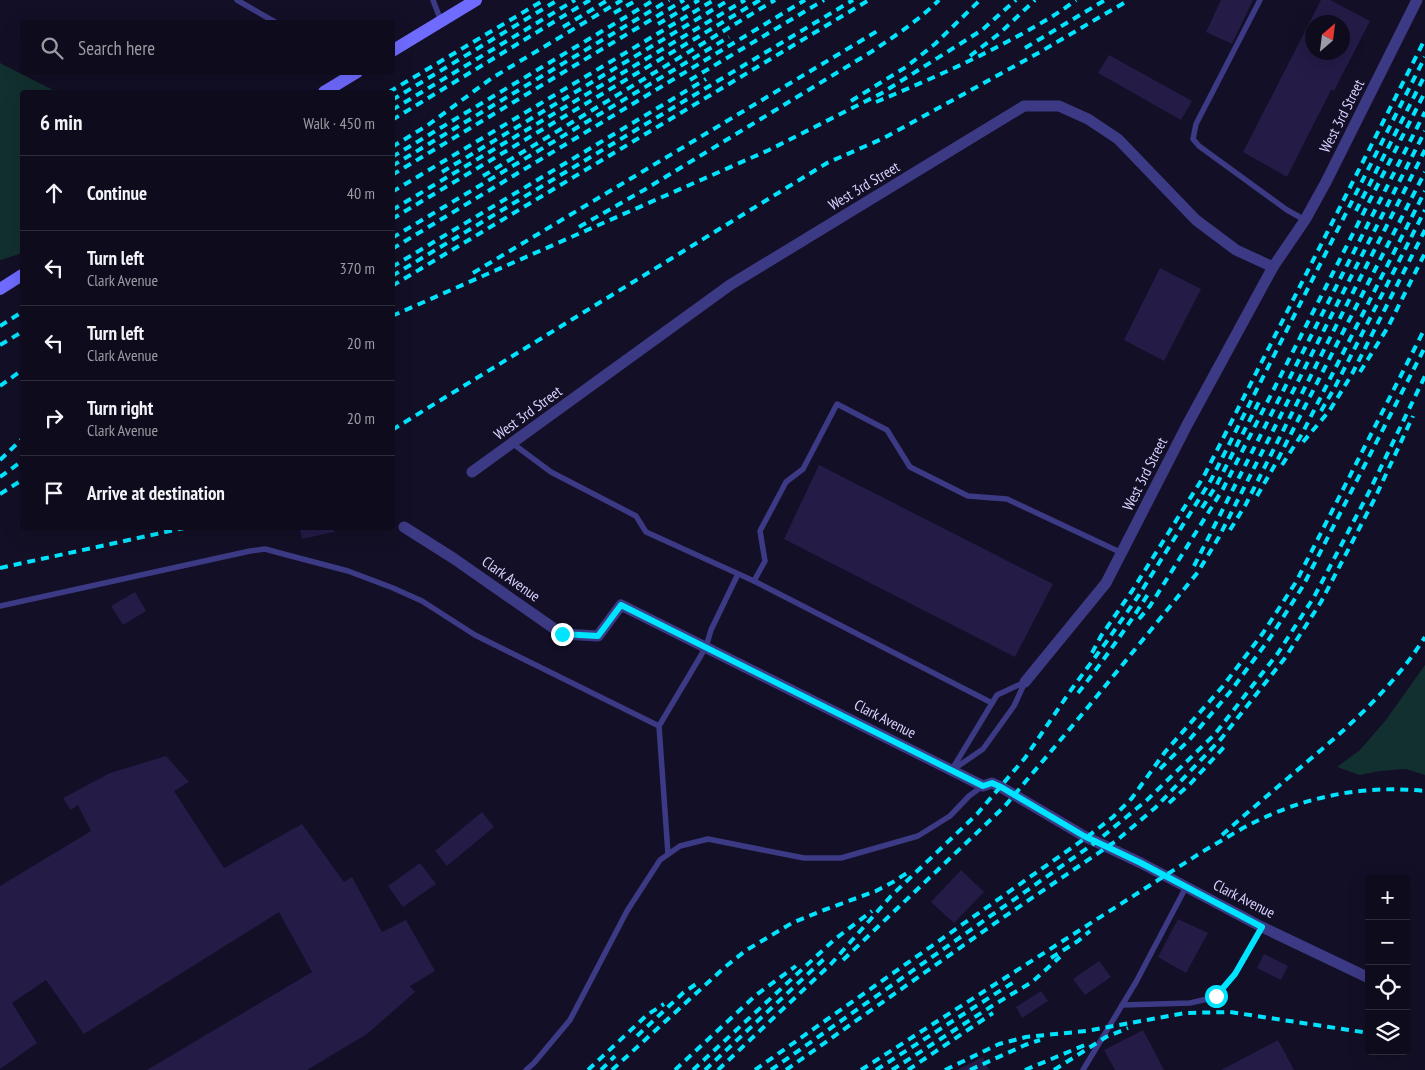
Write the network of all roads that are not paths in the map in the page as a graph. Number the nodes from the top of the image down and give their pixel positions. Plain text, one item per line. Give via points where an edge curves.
1 (237, 0) edge
2 (433, 0) edge
3 (476, 0) edge
4 (1260, 0) edge
5 (1416, 0) edge
6 (272, 20) edge
7 (441, 21) junction
8 (395, 49) edge
9 (352, 75) edge
10 (327, 90) edge
11 (1305, 220) junction
12 (1273, 267) junction
13 (20, 276) edge
14 (0, 289) edge
15 (512, 443) junction
16 (472, 472) dead end
17 (404, 528) dead end
18 (1122, 553) junction
19 (738, 574) junction
20 (754, 581) junction
21 (0, 606) edge
22 (706, 648) junction
23 (1026, 682) junction
24 (992, 703) junction
25 (659, 726) junction
26 (952, 771) junction
27 (983, 786) junction
28 (668, 854) junction
29 (1186, 887) junction
30 (1262, 927) junction
31 (1365, 976) edge
32 (1122, 1006) junction
33 (526, 1070) edge
34 (1083, 1070) edge

1 - 6 lane
2 - 7 lane
3 - 7 street
4 - 11 lane via 1196,124 1193,139 1198,146
5 - 11 street, West 3rd Street
7 - 8 street
9 - 10 street
11 - 12 street, West 3rd Street
12 - 15 street, West 3rd Street via 1236,250 1196,220 1118,139 1088,119 1060,106 1024,106 730,285
12 - 18 street, West 3rd Street
13 - 14 street
15 - 16 street, West 3rd Street
15 - 19 lane via 551,472 636,516 646,532
17 - 22 street, Clark Avenue via 562,634 598,636 621,605
18 - 20 lane via 1007,499 968,496 910,467 887,430 837,404 803,469 786,482 760,531 765,561
18 - 23 street, West 3rd Street via 1106,583
19 - 20 lane
19 - 22 lane via 711,630
20 - 24 lane
21 - 25 lane via 265,549 348,571 422,601 475,635
22 - 25 lane
22 - 26 street, Clark Avenue
23 - 24 lane, West 3rd Street via 997,695
23 - 26 lane, West 3rd Street via 1014,706 983,748
24 - 26 lane, West 3rd Street
25 - 28 lane
26 - 27 street, Clark Avenue
27 - 28 lane via 950,816 918,836 841,858 804,858 708,839 680,846
27 - 29 street, Clark Avenue via 992,783 1001,787 1084,836
28 - 33 lane via 660,860 627,911 570,1020
29 - 30 street, Clark Avenue
29 - 32 lane
30 - 31 street, Clark Avenue
30 - 32 lane via 1235,974 1216,996 1190,1003
32 - 34 lane

